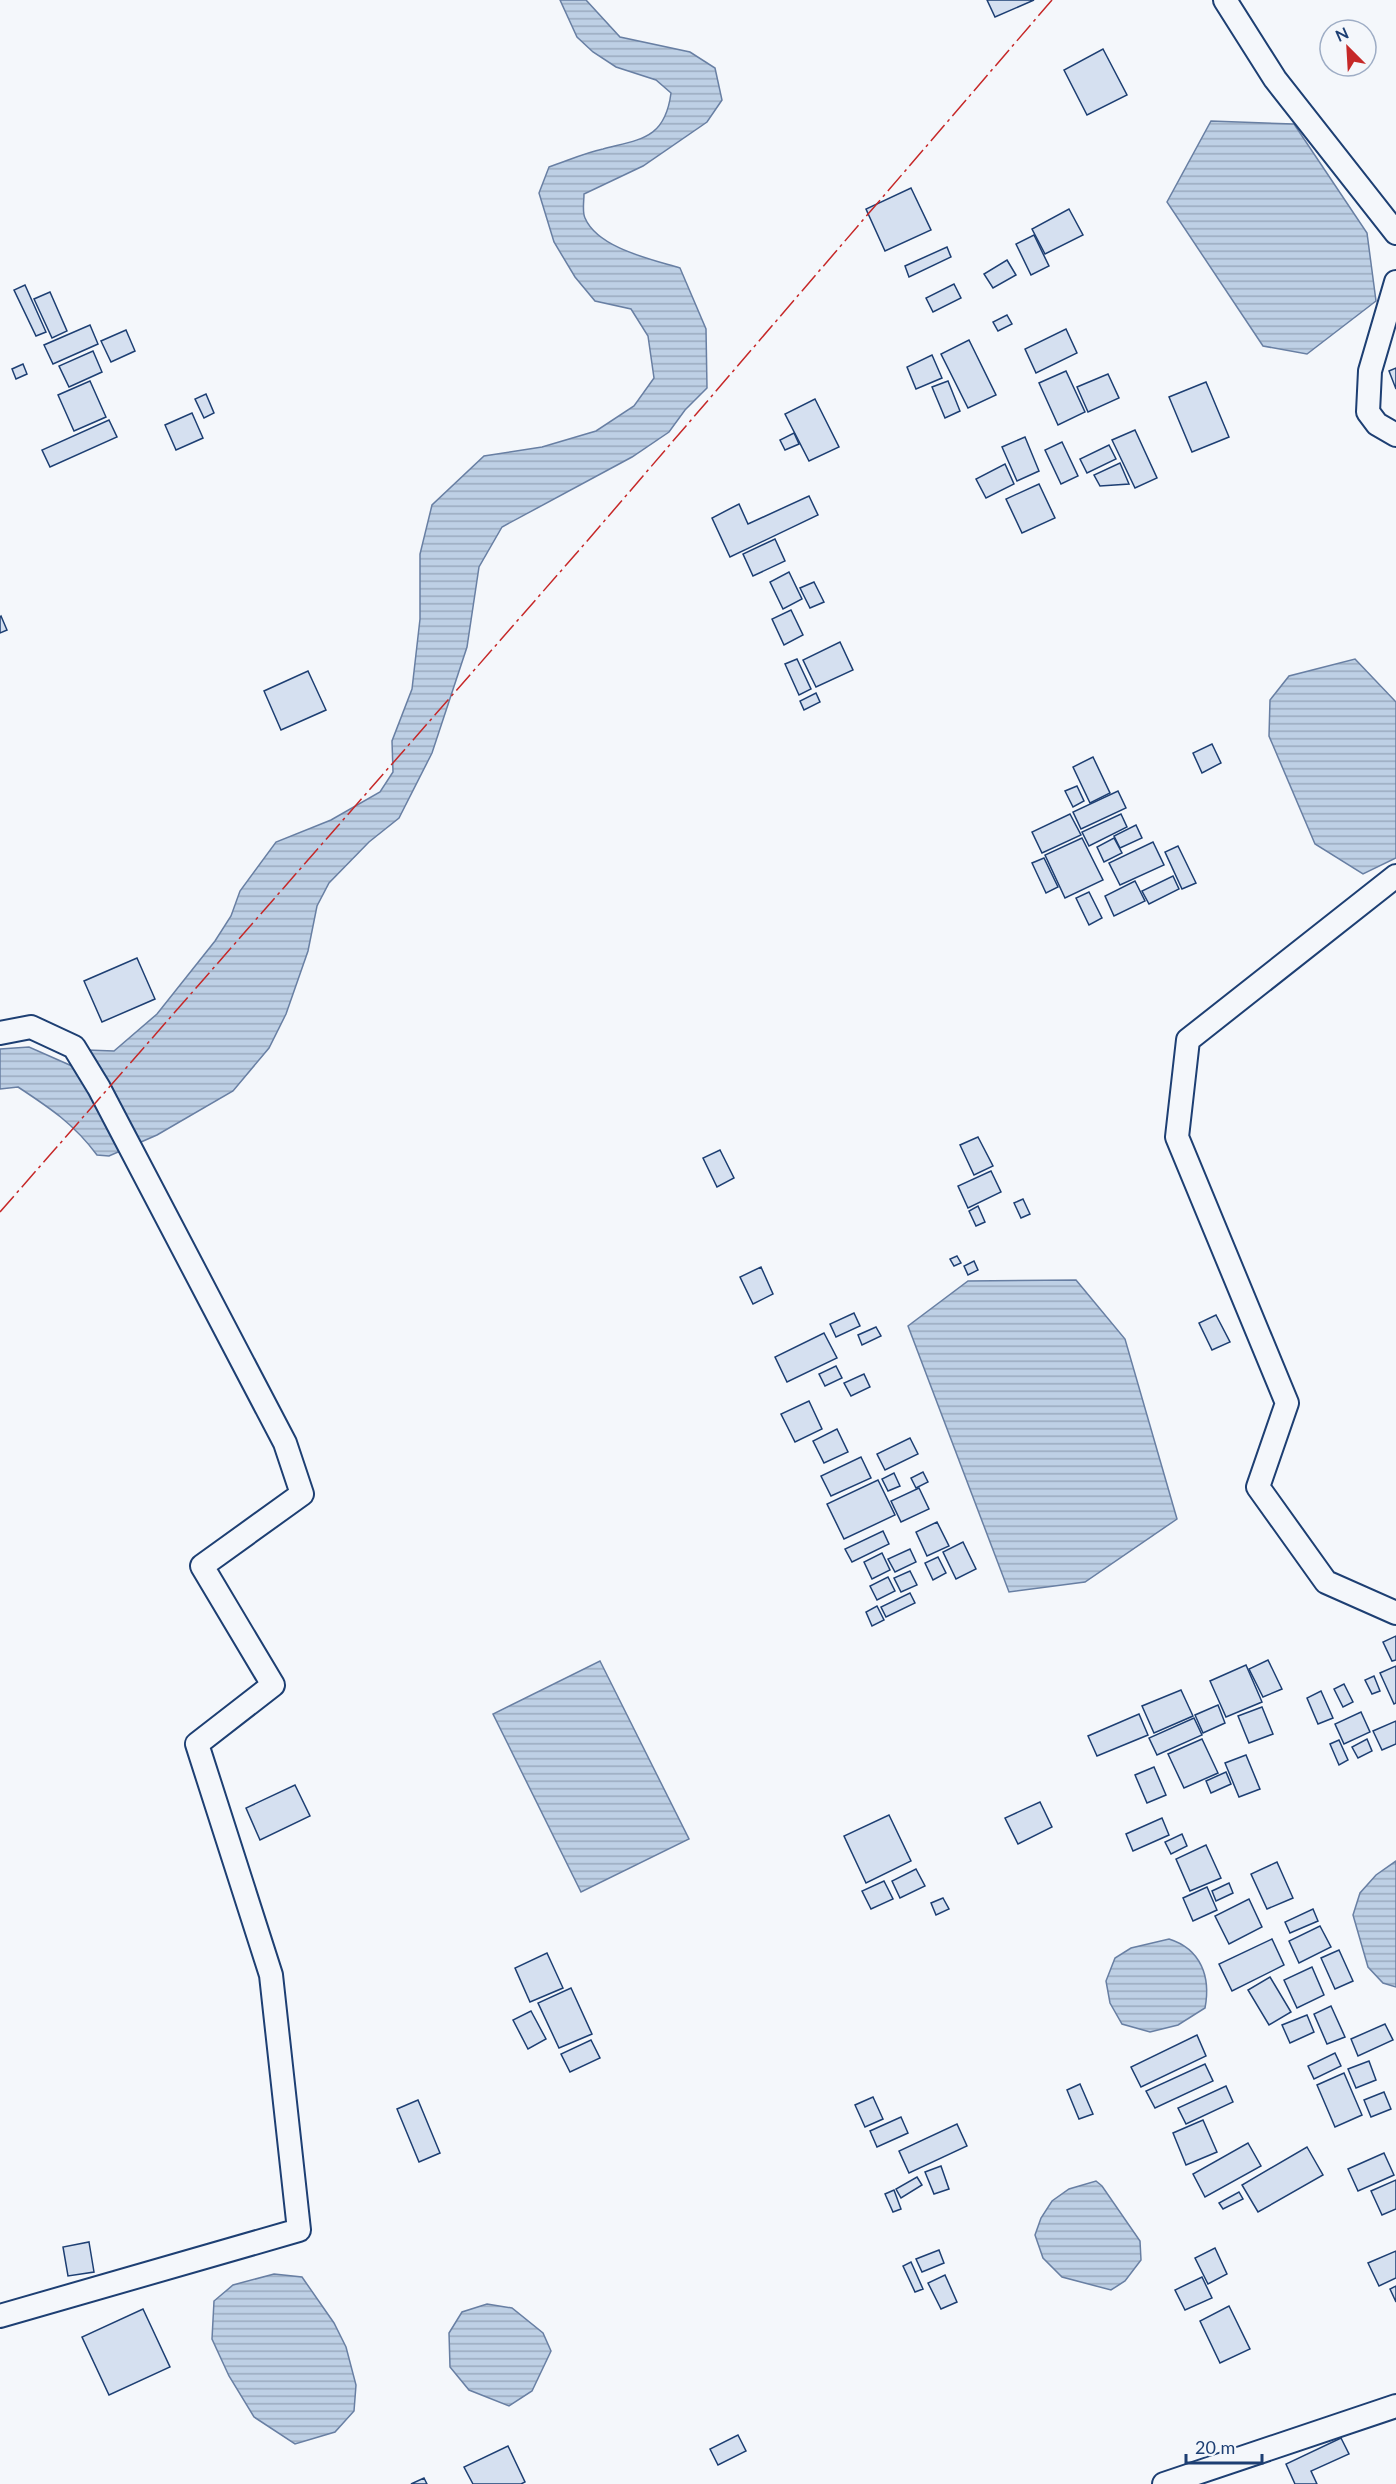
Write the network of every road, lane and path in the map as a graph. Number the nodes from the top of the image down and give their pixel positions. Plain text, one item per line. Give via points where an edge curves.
1 (1225, 0) edge
2 (1396, 233) edge
3 (1396, 282) edge
4 (1396, 435) edge
5 (1396, 876) edge
6 (0, 1033) edge
7 (1396, 1613) edge
8 (0, 2316) edge
9 (1396, 2406) edge
10 (1164, 2484) edge

1 - 2 street via 1275,79
3 - 4 street via 1370,370 1368,412 1377,424
5 - 7 street via 1188,1040 1177,1137 1287,1403 1258,1487 1326,1582
6 - 8 street via 31,1027 74,1047 285,1443 302,1494 202,1566 273,1686 197,1744 271,1975 299,2230
9 - 10 street

